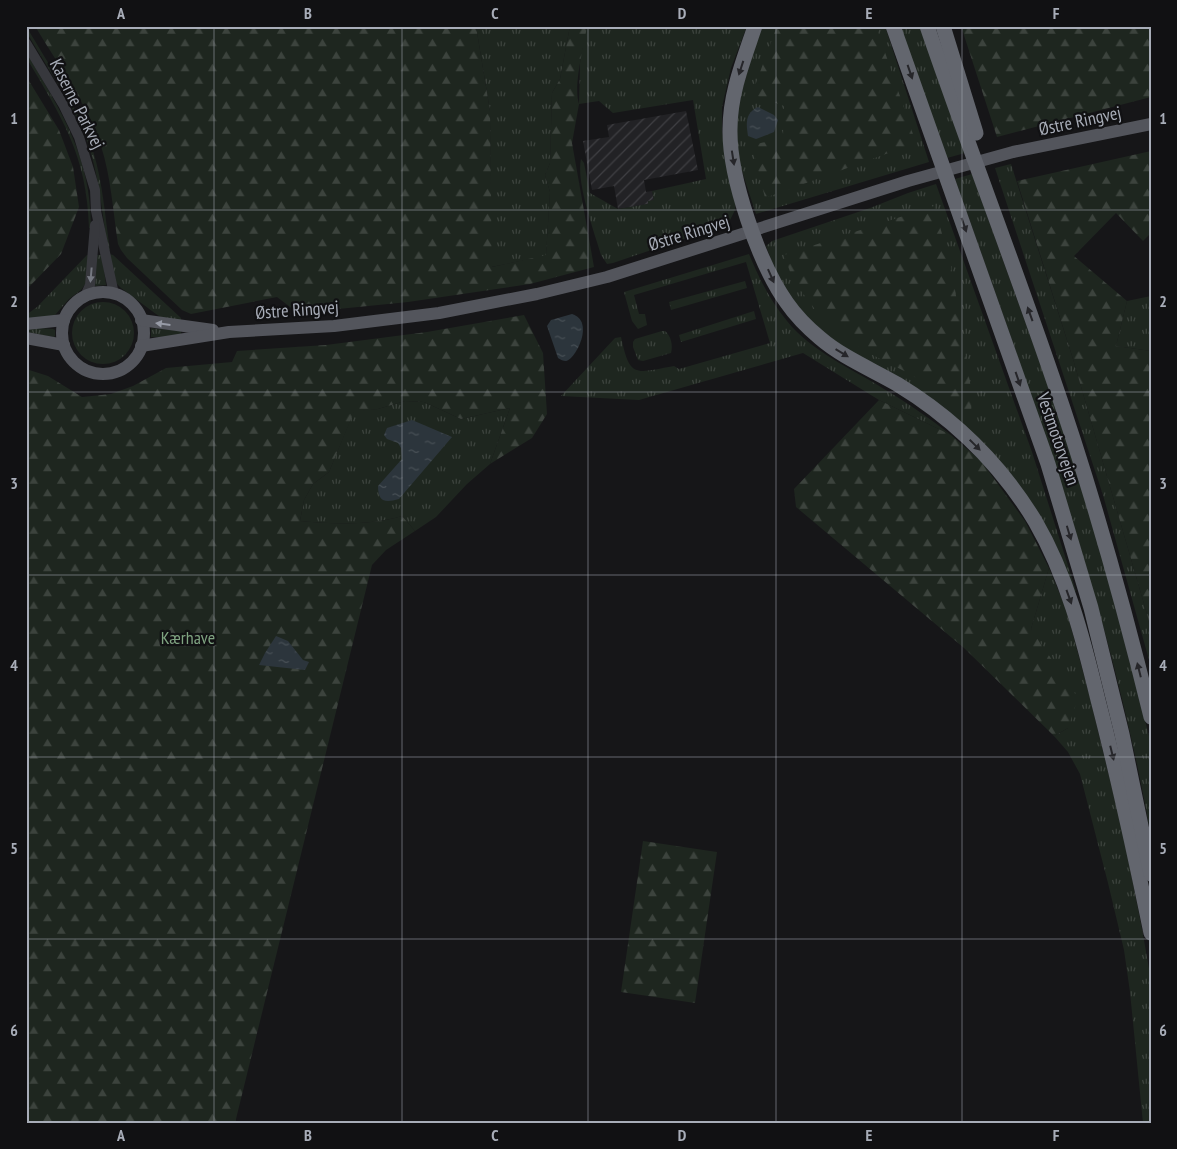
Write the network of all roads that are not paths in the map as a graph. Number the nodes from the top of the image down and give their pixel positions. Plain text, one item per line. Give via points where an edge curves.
1 (755, 26) edge
2 (894, 26) edge
3 (927, 26) edge
4 (943, 26) edge
5 (26, 43) edge
6 (1151, 124) edge
7 (96, 212) junction
8 (752, 232) junction
9 (1020, 286) junction
10 (114, 294) junction
11 (86, 296) junction
12 (64, 320) junction
13 (142, 320) junction
14 (26, 324) edge
15 (230, 332) junction
16 (26, 338) edge
17 (64, 345) junction
18 (141, 346) junction
19 (1151, 717) edge
20 (1151, 874) edge
21 (1151, 933) edge

1 -> 8 highway via 737,80 730,130 734,167
2 -> 20 highway, Vestmotorvejen via 1048,464 1091,608 1122,734
3 - 9 highway, Vestmotorvejen
4 - 9 highway
5 - 7 street, Kaserne Parkvej via 79,137 95,190
6 - 8 main road, Østre Ringvej via 1014,152 908,181
7 - 10 street, Kaserne Parkvej
7 -> 11 street, Kaserne Parkvej via 90,285
8 - 15 main road, Østre Ringvej via 590,282 459,309 334,326
8 -> 21 highway via 775,284 804,324 829,344 935,409 991,462 1036,523 1058,566 1088,658 1128,821
19 -> 9 highway, Vestmotorvejen via 1100,526
10 - 11 main road via 99,292
10 - 13 main road via 131,304
11 - 12 main road via 74,304
12 - 14 main road
12 - 17 main road
15 -> 13 main road, Østre Ringvej
13 - 18 main road
15 - 18 main road, Østre Ringvej
16 - 17 main road
17 - 18 main road via 74,361 86,370 100,374 115,372 128,365

